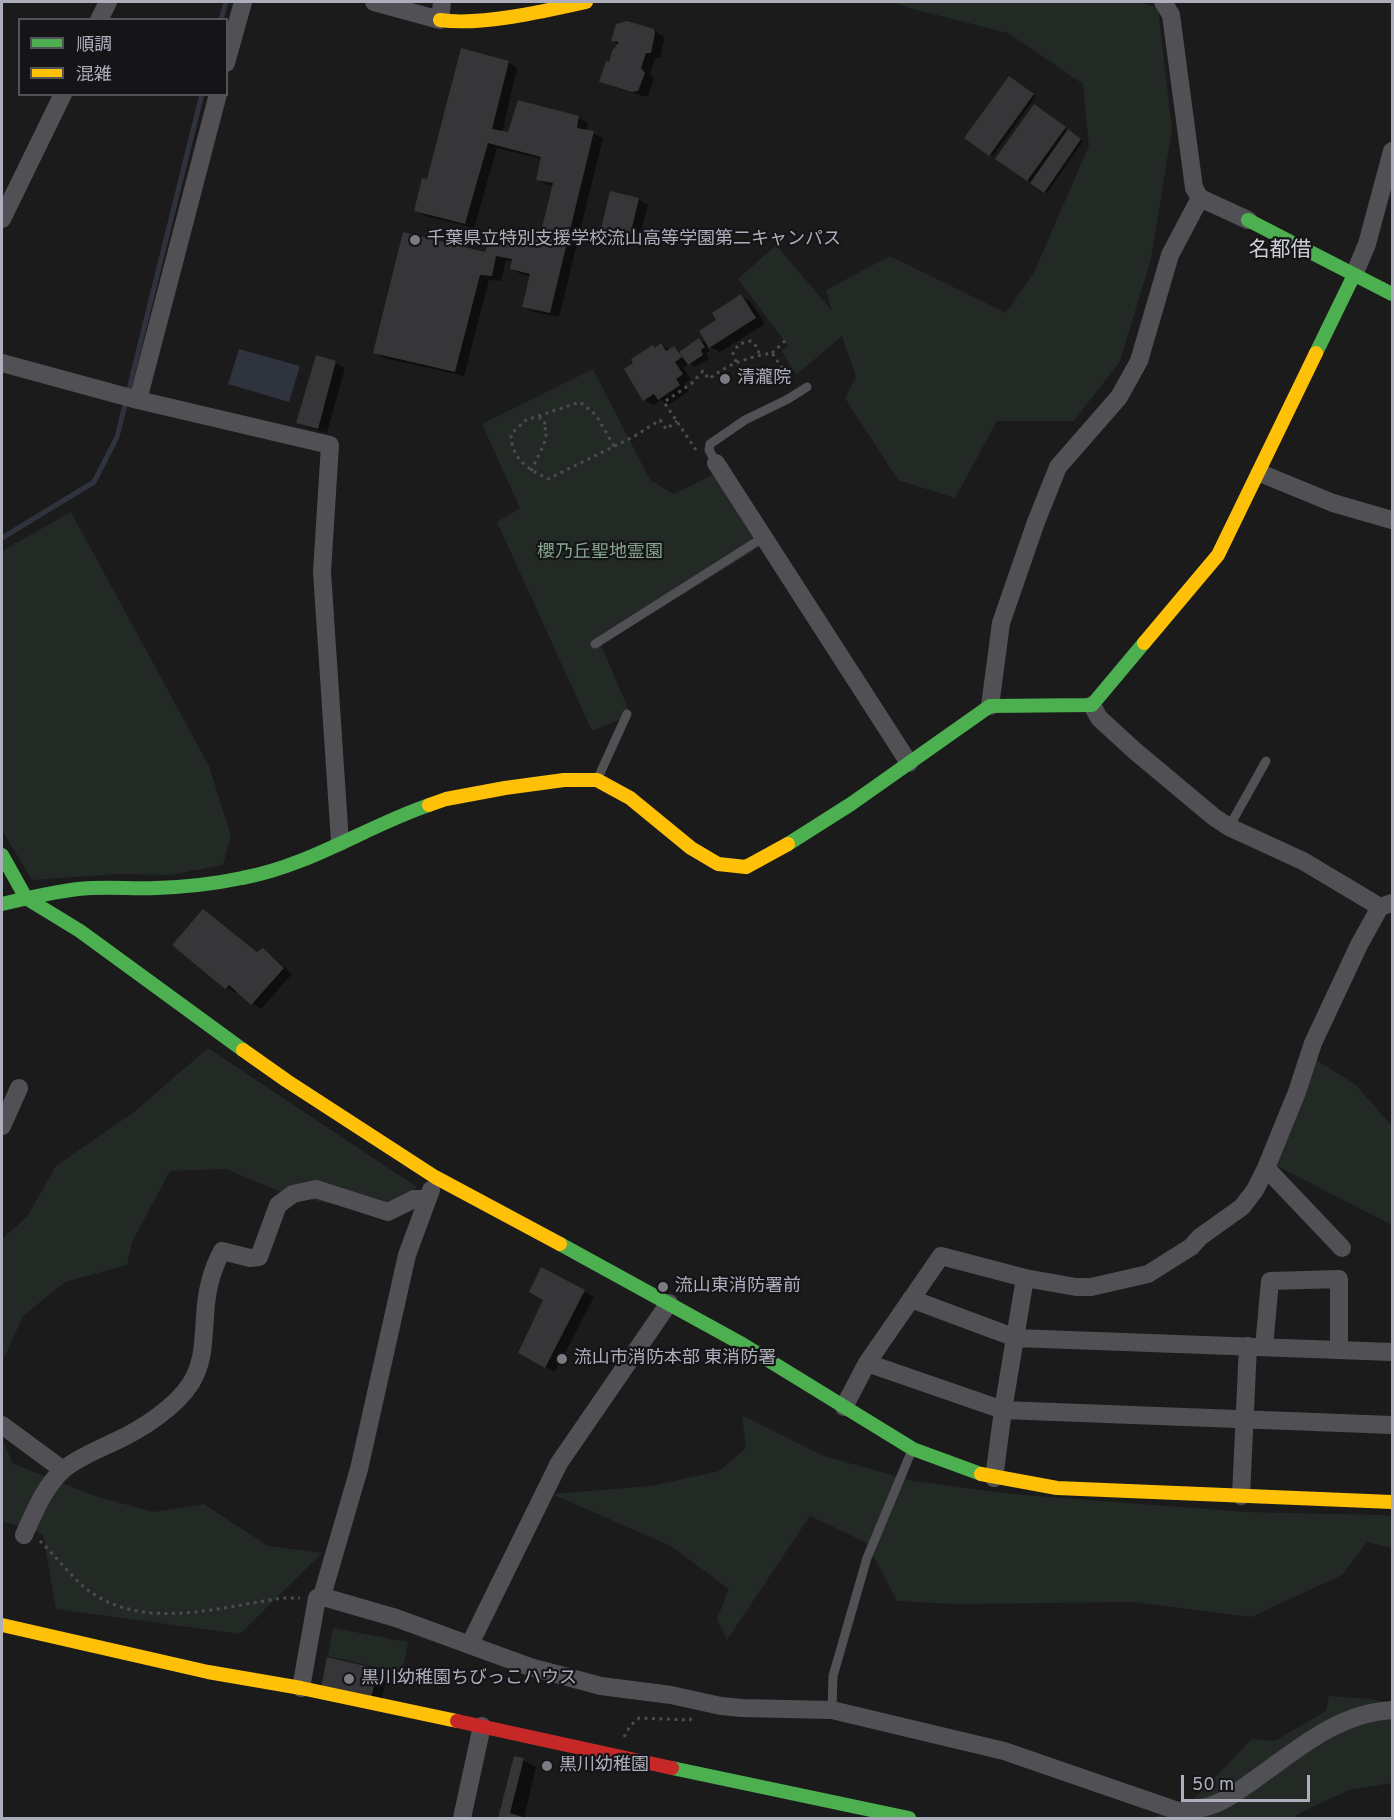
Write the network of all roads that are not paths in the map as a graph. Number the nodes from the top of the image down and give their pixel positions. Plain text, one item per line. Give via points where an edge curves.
1 (108, 2) edge
2 (243, 2) edge
3 (374, 2) edge
4 (586, 2) edge
5 (1168, 6) edge
6 (441, 11) edge
7 (100, 18) edge
8 (228, 56) edge
9 (62, 96) edge
10 (217, 96) edge
11 (1392, 151) edge
12 (1200, 198) junction
13 (2, 219) edge
14 (1248, 220) joint
15 (1354, 275) junction
16 (1392, 294) edge
17 (2, 363) edge
18 (807, 387) dead end
19 (134, 399) junction
20 (713, 456) joint
21 (1260, 473) junction
22 (1392, 520) edge
23 (764, 537) junction
24 (595, 644) dead end
25 (1092, 705) junction
26 (990, 706) junction
27 (627, 714) dead end
28 (1266, 761) dead end
29 (909, 763) junction
30 (597, 780) junction
31 (1229, 827) junction
32 (340, 842) junction
33 (2, 855) edge
34 (26, 898) junction
35 (2, 904) edge
36 (1386, 905) edge
37 (19, 1088) dead end
38 (2, 1126) edge
39 (1266, 1168) junction
40 (435, 1178) junction
41 (428, 1198) junction
42 (1342, 1248) dead end
43 (1025, 1278) junction
44 (911, 1299) junction
45 (669, 1303) junction
46 (1016, 1338) junction
47 (1256, 1347) junction
48 (1339, 1350) junction
49 (1392, 1352) edge
50 (867, 1363) junction
51 (844, 1407) junction
52 (1003, 1410) junction
53 (1244, 1418) junction
54 (2, 1425) edge
55 (1392, 1425) edge
56 (913, 1449) junction
57 (63, 1470) junction
58 (994, 1478) junction
59 (1241, 1496) junction
60 (1392, 1502) edge
61 (24, 1535) road end
62 (320, 1597) junction
63 (2, 1625) edge
64 (470, 1644) junction
65 (301, 1688) junction
66 (832, 1710) junction
67 (1392, 1710) edge
68 (482, 1726) junction
69 (462, 1818) edge
70 (909, 1818) edge

1 - 7 street
2 - 8 street
3 - 6 street
4 - 6 street via 538,13 452,22
5 - 12 street via 1194,188
9 - 13 street
10 - 19 street
11 - 15 street via 1367,244
12 - 14 street
12 - 26 street via 1170,255 1139,361 1119,397 1058,467 1001,623
14 - 15 street
15 - 16 street
15 - 21 street
17 - 19 street
18 - 20 lane via 710,444
19 - 32 street via 330,445 322,572
20 - 23 street
21 - 22 street via 1333,503
21 - 25 street via 1218,555
23 - 24 lane
23 - 29 street
25 - 26 street
25 - 31 street via 1135,752
26 - 29 street
27 - 30 lane
28 - 31 lane
29 - 30 street via 794,841 746,867 718,864 691,848 630,798
30 - 32 street via 564,780 446,799
31 - 36 street
32 - 34 street via 316,855 244,878 156,888 79,889
33 - 34 street
34 - 35 street
34 - 40 street via 80,931 287,1080
36 - 39 street via 1359,945 1313,1043
37 - 38 street
39 - 42 street
39 - 43 street via 1242,1207 1148,1274 1091,1287
40 - 41 street
40 - 45 street
41 - 57 street via 414,1199 388,1212 316,1189 287,1197 279,1205 259,1257 222,1251 207,1293 201,1362 179,1397 141,1428
41 - 62 street via 407,1255 359,1469
43 - 44 street via 941,1256
43 - 46 street
44 - 46 street
44 - 50 street
45 - 51 street
45 - 64 street via 559,1463
46 - 47 street
46 - 52 street
47 - 48 street
47 - 48 street via 1270,1281 1339,1279
47 - 53 street
48 - 49 street
50 - 51 street
50 - 52 street
51 - 56 street
52 - 53 street
52 - 58 street
53 - 55 street
53 - 59 street
54 - 57 street
56 - 58 street
56 - 66 lane via 867,1558 833,1676
57 - 61 street
58 - 59 street via 1057,1488
59 - 60 street
62 - 64 street
62 - 65 street
63 - 65 street via 208,1672
64 - 66 street via 530,1667 601,1686 721,1706
65 - 68 street
66 - 67 street via 1004,1751 1178,1811 1198,1809 1228,1798 1333,1726 1362,1715
68 - 69 street
68 - 70 street

